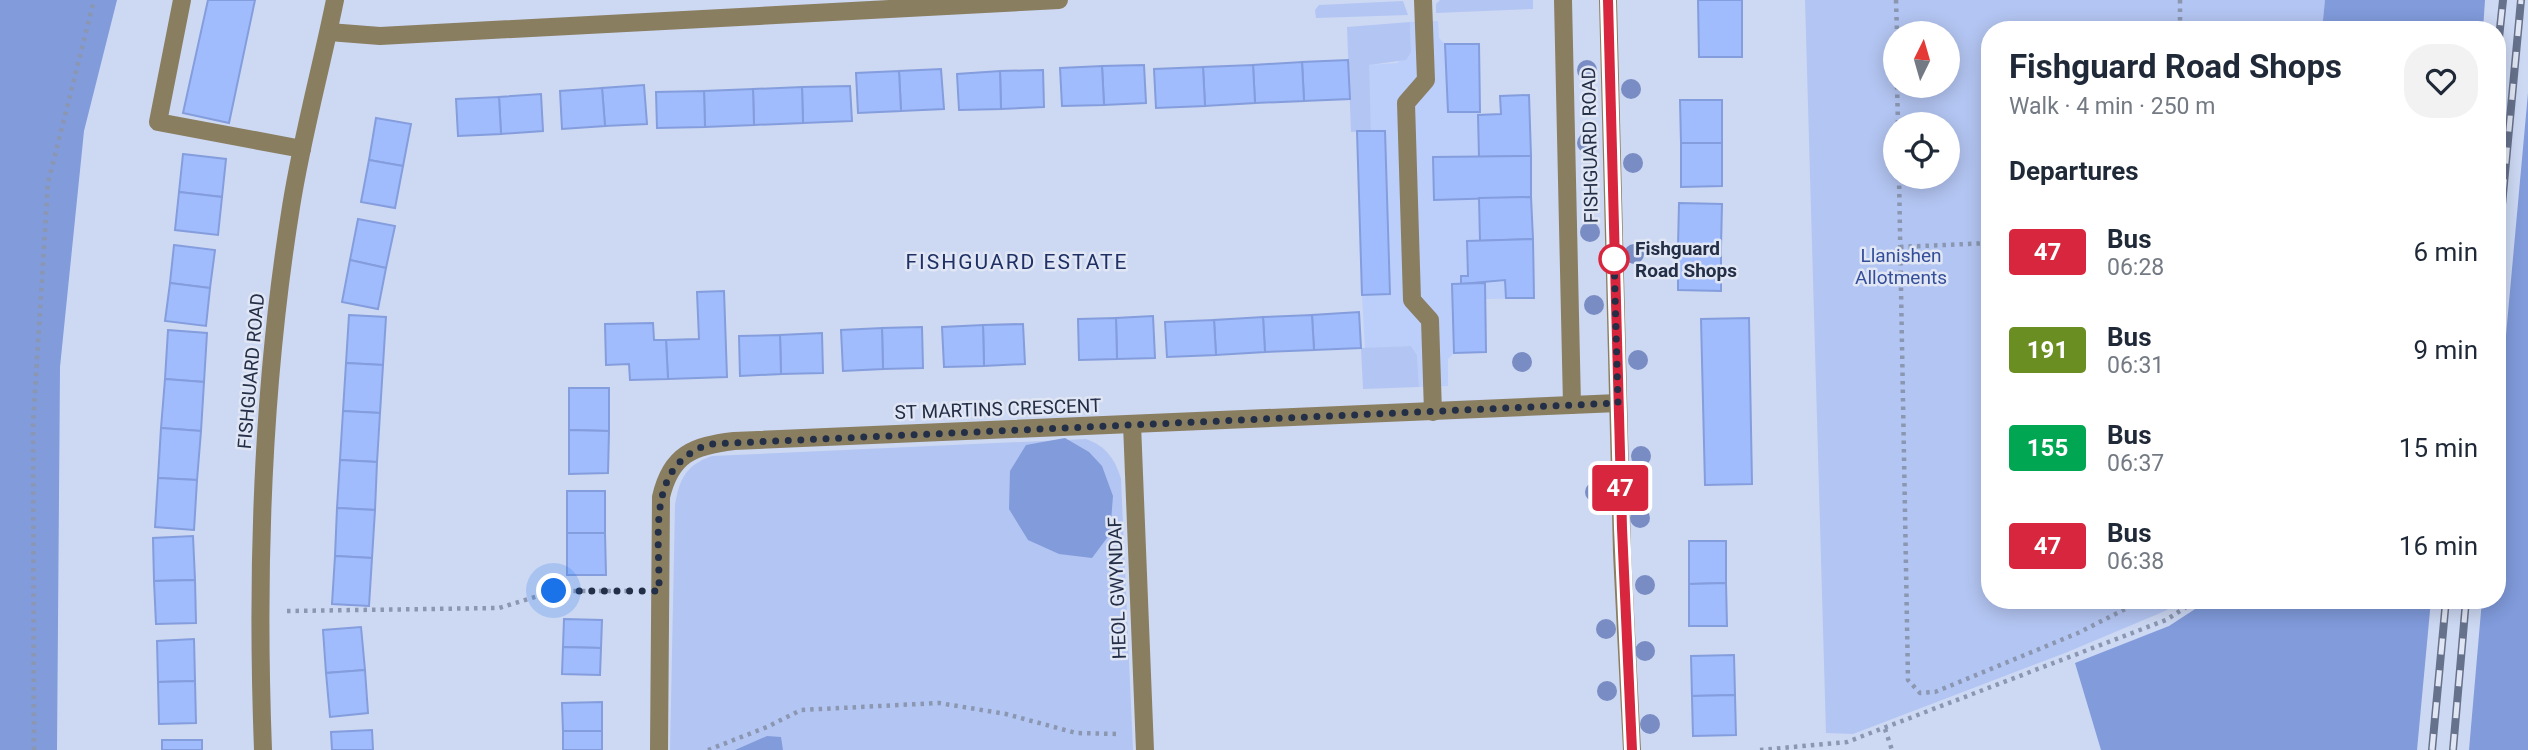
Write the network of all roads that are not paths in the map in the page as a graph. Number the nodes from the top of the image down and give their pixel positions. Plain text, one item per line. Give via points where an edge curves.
1 (182, 0) edge
2 (335, 0) edge
3 (1059, 0) edge
4 (1423, 0) edge
5 (1563, 0) edge
6 (1608, 0) edge
7 (329, 32) junction
8 (302, 149) junction
9 (1618, 403) junction
10 (1572, 405) junction
11 (1433, 412) junction
12 (1132, 424) junction
13 (1144, 742) edge
14 (263, 750) edge
15 (659, 750) edge
16 (1632, 750) edge

1 - 8 street via 159,122
2 - 7 street, FISHGUARD ROAD
3 - 7 street via 380,36
4 - 11 street via 1426,80 1406,103 1412,300 1430,320
5 - 10 street, FISHGUARD ROAD
6 - 9 street, FISHGUARD ROAD
7 - 8 street, FISHGUARD ROAD
8 - 14 street, FISHGUARD ROAD via 276,321 261,509 258,612
9 - 10 street, ST MARTINS CRESCENT
9 - 16 street, FISHGUARD ROAD
10 - 11 street, ST MARTINS CRESCENT
11 - 12 street, ST MARTINS CRESCENT
12 - 13 street, HEOL GWYNDAF
12 - 15 street, ST MARTINS CRESCENT via 734,441 692,450 666,478 662,497

